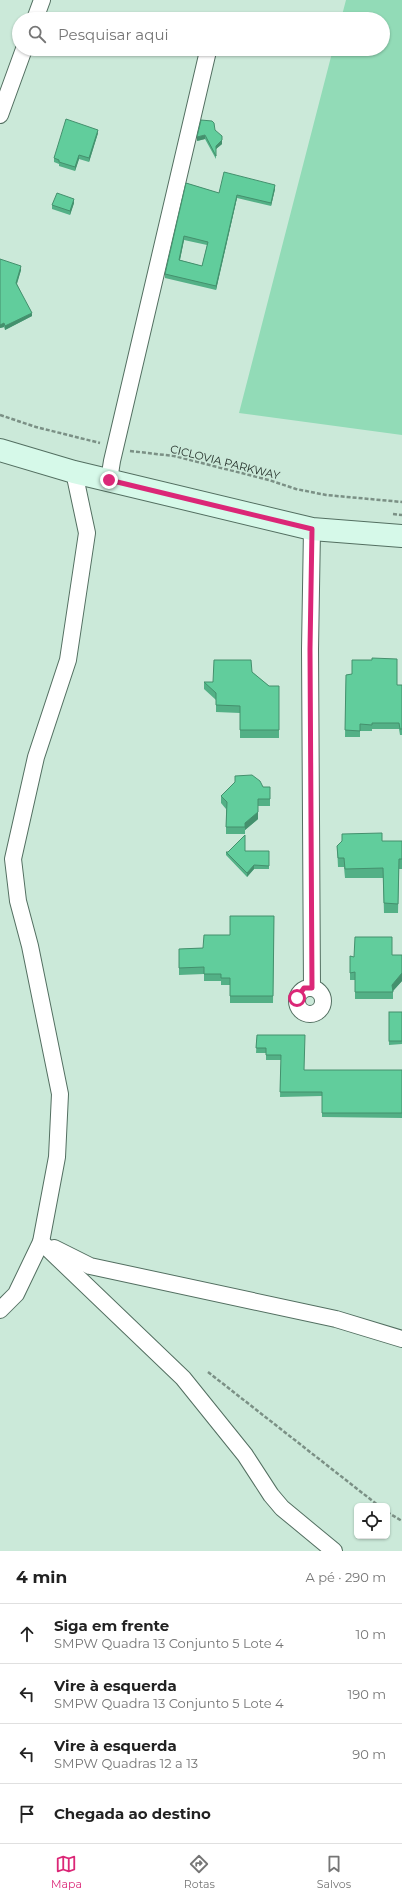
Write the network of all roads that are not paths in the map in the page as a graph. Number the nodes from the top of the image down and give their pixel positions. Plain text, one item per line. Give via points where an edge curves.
1 (42, 0) edge
2 (38, 12) edge
3 (21, 56) edge
4 (207, 56) edge
5 (0, 115) edge
6 (0, 450) edge
7 (74, 472) junction
8 (109, 480) junction
9 (312, 529) junction
10 (402, 536) edge
11 (312, 988) dead end
12 (41, 1242) junction
13 (0, 1310) edge
14 (402, 1339) edge
15 (334, 1551) edge

1 - 2 street
3 - 5 street
4 - 8 street
6 - 7 street
7 - 8 street
7 - 12 street via 87,534 68,660 36,758 13,859 18,900 60,1094 57,1157
8 - 9 street
9 - 10 street
9 - 11 street
12 - 13 street via 16,1294
12 - 14 street via 90,1266 336,1319
12 - 15 street via 183,1378 245,1455 282,1508

